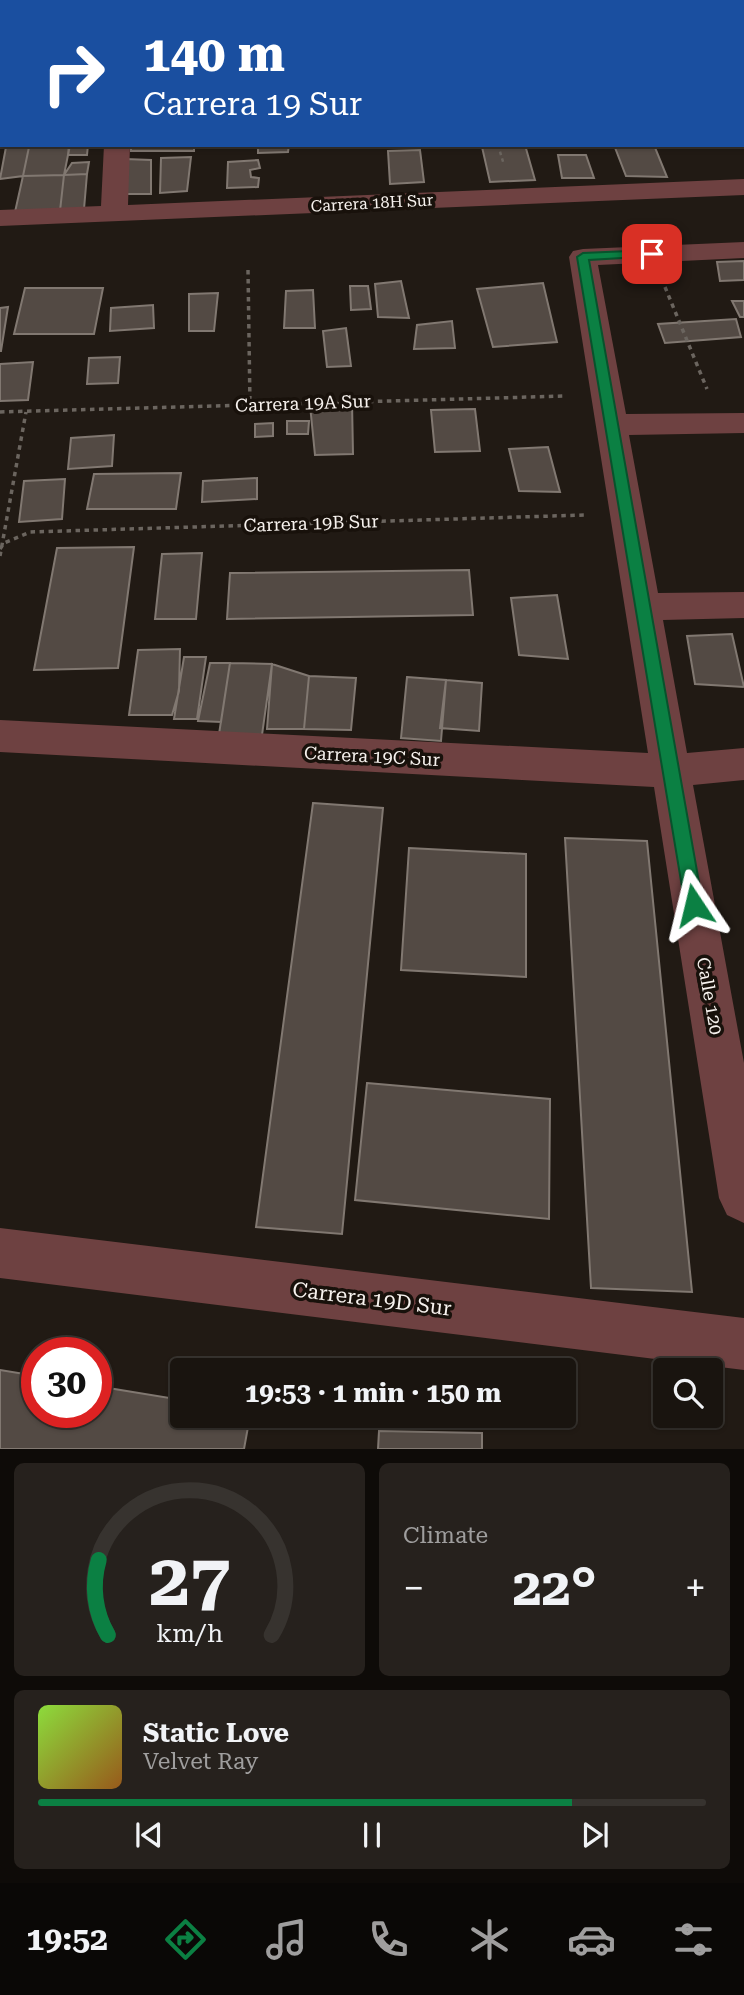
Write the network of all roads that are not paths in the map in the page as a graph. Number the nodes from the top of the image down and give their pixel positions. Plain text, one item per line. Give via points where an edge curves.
1 (117, 147) edge
2 (744, 187) edge
3 (114, 214) junction
4 (0, 218) edge
5 (744, 250) edge
6 (609, 410) junction
7 (732, 423) edge
8 (744, 605) edge
9 (643, 606) junction
10 (0, 736) edge
11 (744, 764) edge
12 (671, 771) junction
13 (744, 1198) edge
14 (0, 1253) edge
15 (744, 1345) edge

1 - 3 street
2 - 3 street, Carrera 18H Sur
3 - 4 street, Carrera 18H Sur
5 - 6 street, Calle 120 via 583,257
6 - 7 street
6 - 9 street, Calle 120
8 - 9 street
9 - 12 street, Calle 120
10 - 12 street, Carrera 19C Sur
11 - 12 street, Carrera 19C Sur
12 - 13 street, Calle 120
14 - 15 street, Carrera 19D Sur

